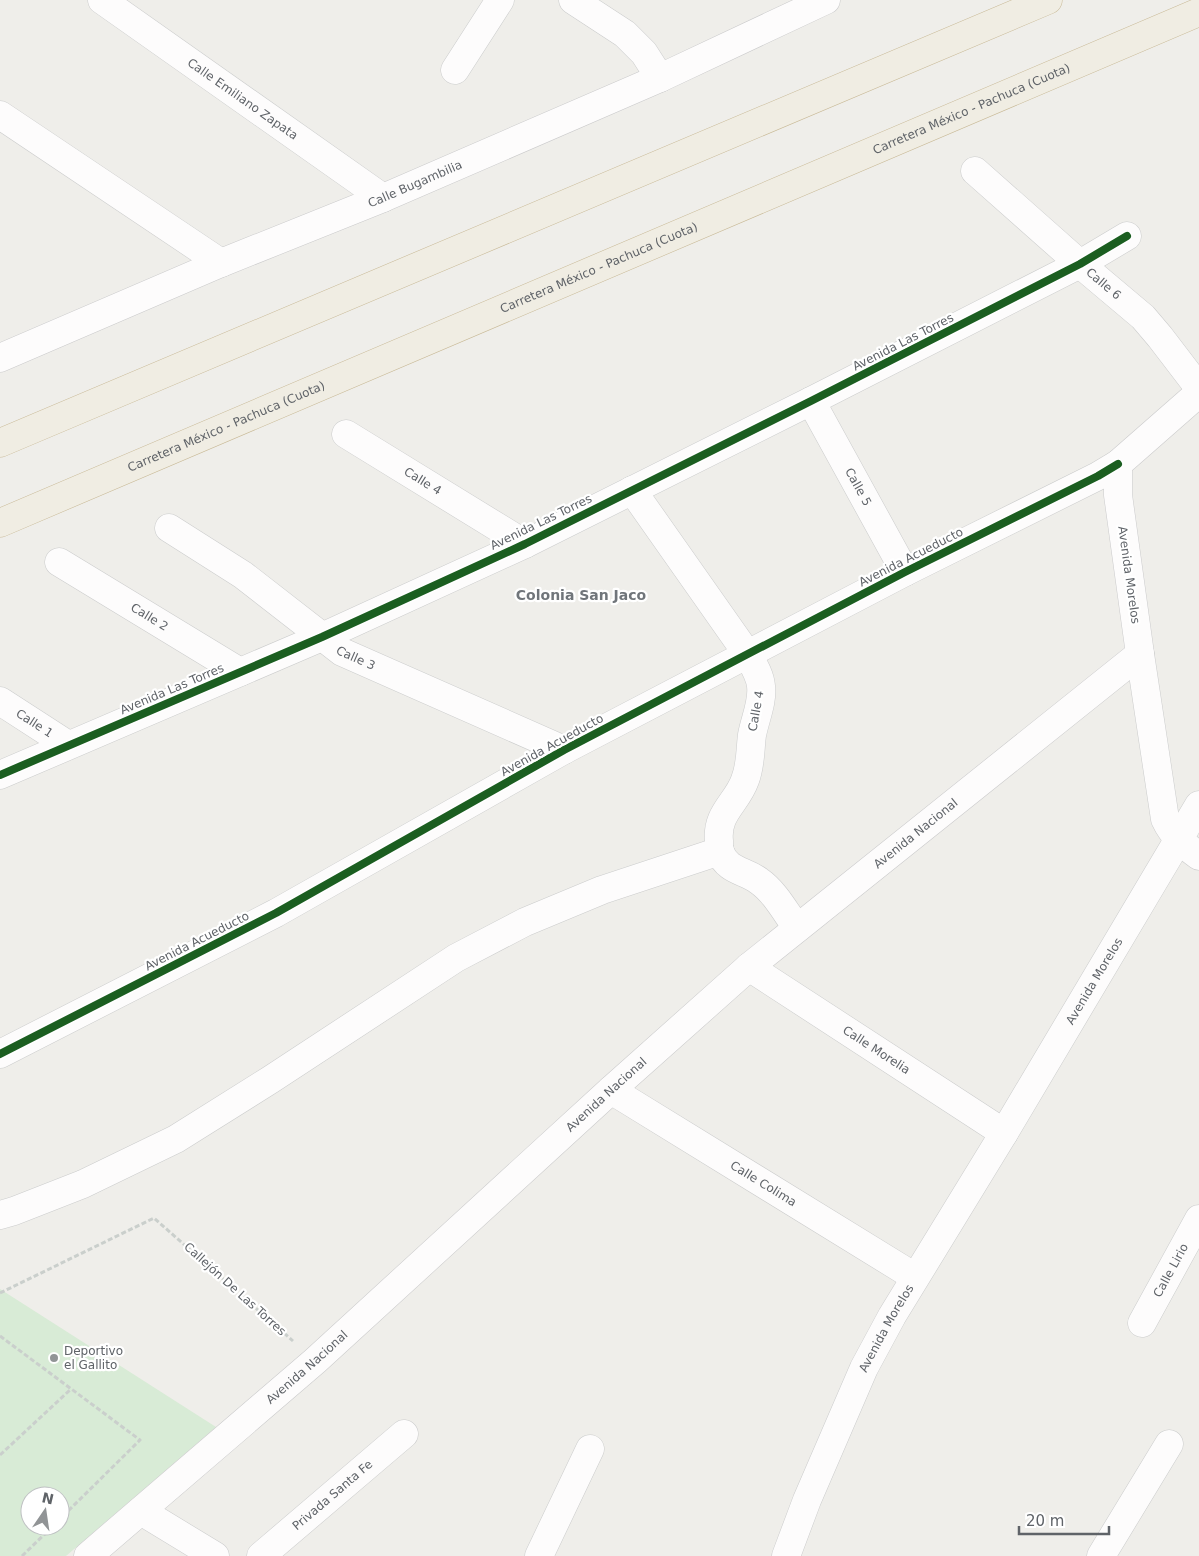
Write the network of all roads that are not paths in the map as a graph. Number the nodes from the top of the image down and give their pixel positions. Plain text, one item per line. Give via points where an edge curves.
1 (102, 0) edge
2 (500, 0) edge
3 (573, 0) edge
4 (826, 0) edge
5 (1048, 0) edge
6 (1199, 12) edge
7 (455, 70) dead end
8 (660, 78) junction
9 (0, 115) edge
10 (975, 171) dead end
11 (383, 198) junction
12 (1128, 236) dead end
13 (221, 263) junction
14 (1080, 264) junction
15 (0, 358) edge
16 (1199, 388) edge
17 (1199, 393) edge
18 (811, 401) junction
19 (346, 434) dead end
20 (0, 443) edge
21 (1118, 464) junction
22 (632, 490) junction
23 (0, 523) edge
24 (169, 528) dead end
25 (525, 544) junction
26 (60, 562) dead end
27 (905, 572) junction
28 (322, 637) junction
29 (1140, 654) junction
30 (748, 655) junction
31 (240, 672) junction
32 (0, 701) edge
33 (68, 745) junction
34 (564, 750) junction
35 (0, 775) edge
36 (1199, 805) edge
37 (1178, 840) junction
38 (720, 851) junction
39 (1199, 856) edge
40 (797, 928) junction
41 (749, 967) junction
42 (0, 1054) edge
43 (612, 1090) junction
44 (1004, 1133) junction
45 (0, 1215) edge
46 (1199, 1219) edge
47 (915, 1277) junction
48 (1142, 1323) dead end
49 (404, 1434) dead end
50 (1169, 1444) dead end
51 (590, 1449) dead end
52 (141, 1511) junction
53 (88, 1556) edge
54 (214, 1556) edge
55 (261, 1556) edge
56 (539, 1556) edge
57 (786, 1556) edge
58 (1101, 1556) edge

1 - 11 street, Calle Emiliano Zapata
2 - 7 street
3 - 8 street via 625,34 644,53
4 - 8 street, Calle Bugambilia
5 - 20 highway
6 - 23 highway, Carretera México - Pachuca (Cuota)
8 - 11 street, Calle Bugambilia
9 - 13 street
10 - 14 street, Calle 6
11 - 13 street, Calle Bugambilia
12 - 14 street, Avenida Las Torres
13 - 15 street, Calle Bugambilia
14 - 16 street, Calle 6 via 1143,317
14 - 18 street, Avenida Las Torres
17 - 21 street
18 - 22 street, Avenida Las Torres
18 - 27 street, Calle 5
19 - 25 street, Calle 4
21 - 27 street, Avenida Acueducto
21 - 29 street, Avenida Morelos via 1120,513
22 - 25 street, Avenida Las Torres
22 - 30 street, Calle 4
24 - 28 street, Calle 3 via 244,575
25 - 28 street, Avenida Las Torres
26 - 31 street, Calle 2
27 - 30 street, Avenida Acueducto
28 - 31 street, Avenida Las Torres
28 - 34 street, Calle 3 via 342,652
29 - 37 street, Avenida Morelos via 1165,819
29 - 40 street, Avenida Nacional
30 - 34 street, Avenida Acueducto
30 - 38 street, Calle 4 via 761,686 760,704 745,781 722,817 718,834
31 - 33 street, Avenida Las Torres
32 - 33 street, Calle 1
33 - 35 street, Avenida Las Torres
34 - 42 street, Avenida Acueducto via 276,913
36 - 37 street
37 - 39 street
37 - 44 street, Avenida Morelos
38 - 40 street via 736,871 758,880 770,891
38 - 45 street via 602,890 525,922 456,958 176,1139 83,1184
40 - 41 street, Avenida Nacional
41 - 43 street, Avenida Nacional
41 - 44 street, Calle Morelia
43 - 47 street, Calle Colima
43 - 52 street, Avenida Nacional via 315,1361
44 - 47 street, Avenida Morelos
46 - 48 street, Calle Lirio
47 - 57 street, Avenida Morelos via 864,1368
49 - 55 street, Privada Santa Fe
50 - 58 street
51 - 56 street
52 - 53 street, Avenida Nacional
52 - 54 street

